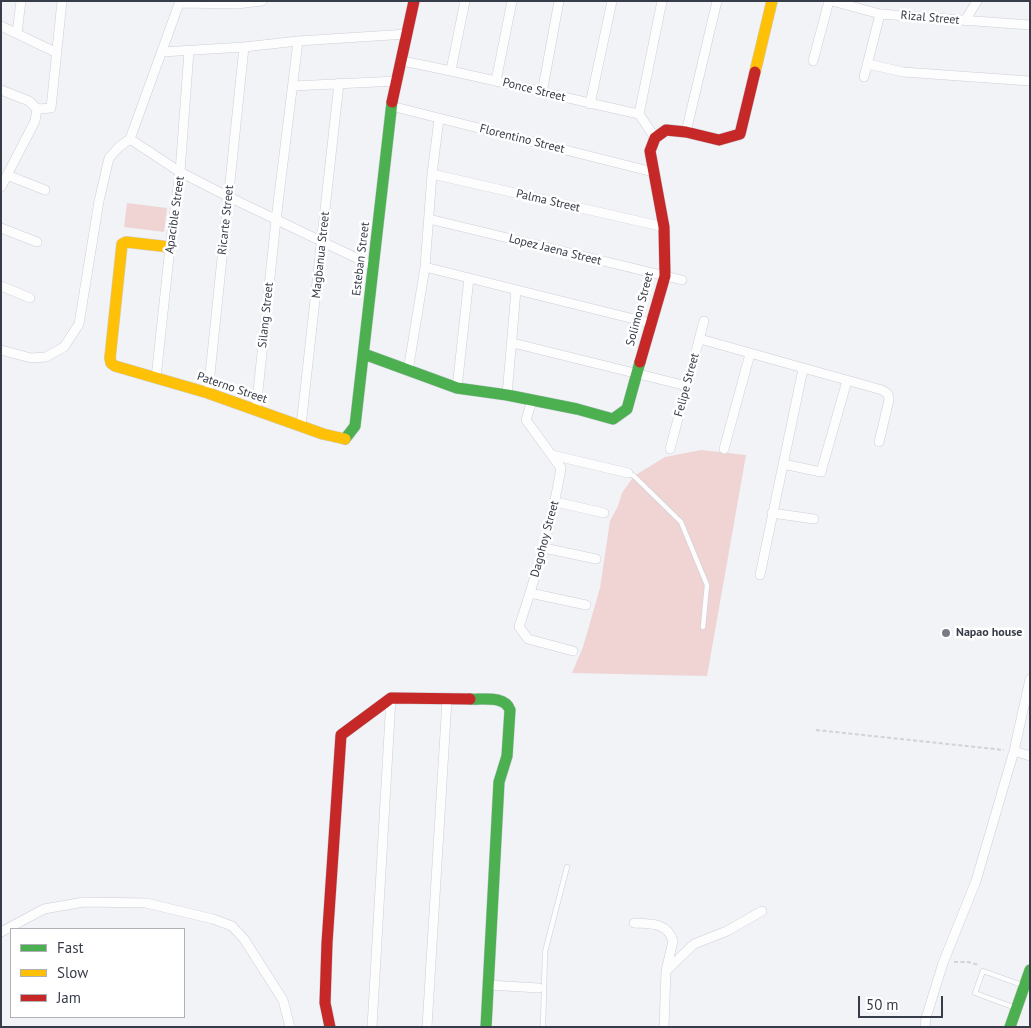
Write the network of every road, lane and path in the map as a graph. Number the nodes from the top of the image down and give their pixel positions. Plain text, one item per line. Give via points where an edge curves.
1 (21, 1) edge
2 (62, 1) edge
3 (262, 1) edge
4 (414, 1) edge
5 (465, 1) edge
6 (512, 1) edge
7 (559, 1) edge
8 (612, 1) edge
9 (662, 1) edge
10 (717, 1) edge
11 (772, 1) edge
12 (831, 1) edge
13 (977, 1) edge
14 (180, 2) edge
15 (238, 3) edge
16 (846, 3) edge
17 (880, 14) junction
18 (964, 21) junction
19 (1030, 25) edge
20 (1, 26) edge
21 (17, 33) junction
22 (407, 34) junction
23 (298, 41) junction
24 (244, 47) junction
25 (189, 51) junction
26 (162, 52) junction
27 (57, 53) junction
28 (402, 61) junction
29 (813, 61) dead end
30 (868, 64) junction
31 (451, 70) junction
32 (864, 77) dead end
33 (397, 81) junction
34 (496, 81) junction
35 (1030, 82) edge
36 (339, 83) junction
37 (293, 86) junction
38 (1, 90) edge
39 (542, 93) junction
40 (590, 104) junction
41 (391, 106) junction
42 (37, 109) junction
43 (640, 114) junction
44 (439, 120) junction
45 (686, 132) junction
46 (654, 138) junction
47 (130, 139) junction
48 (180, 172) junction
49 (653, 172) junction
50 (432, 174) junction
51 (7, 175) junction
52 (1, 187) edge
53 (45, 190) dead end
54 (229, 197) junction
55 (429, 219) junction
56 (276, 220) junction
57 (1, 228) edge
58 (664, 228) junction
59 (37, 242) dead end
60 (322, 242) junction
61 (170, 247) junction
62 (373, 266) junction
63 (424, 267) junction
64 (665, 276) junction
65 (469, 278) junction
66 (682, 280) dead end
67 (1, 286) edge
68 (516, 290) junction
69 (30, 298) dead end
70 (704, 321) dead end
71 (650, 322) junction
72 (700, 339) junction
73 (513, 343) junction
74 (1, 350) edge
75 (364, 354) junction
76 (750, 354) junction
77 (803, 369) junction
78 (408, 371) junction
79 (637, 372) junction
80 (156, 378) junction
81 (847, 381) junction
82 (687, 386) junction
83 (458, 388) junction
84 (208, 393) junction
85 (507, 395) junction
86 (532, 400) junction
87 (256, 410) junction
88 (301, 426) junction
89 (345, 438) joint
90 (879, 442) dead end
91 (670, 449) dead end
92 (724, 449) dead end
93 (552, 455) junction
94 (783, 464) junction
95 (628, 473) joint
96 (556, 502) junction
97 (604, 513) dead end
98 (772, 513) junction
99 (814, 519) dead end
100 (544, 548) junction
101 (596, 559) dead end
102 (760, 575) dead end
103 (530, 593) junction
104 (586, 605) dead end
105 (703, 627) dead end
106 (573, 651) dead end
107 (1030, 680) edge
108 (391, 698) junction
109 (447, 700) junction
110 (816, 730) dead end
111 (1014, 751) junction
112 (1030, 756) edge
113 (567, 867) dead end
114 (762, 912) dead end
115 (634, 923) dead end
116 (1, 932) edge
117 (1030, 970) edge
118 (666, 971) junction
119 (488, 985) junction
120 (1024, 986) junction
121 (539, 988) dead end
122 (1017, 1008) junction
123 (290, 1027) edge
124 (330, 1027) edge
125 (372, 1027) edge
126 (427, 1027) edge
127 (486, 1027) edge
128 (543, 1027) edge
129 (664, 1027) edge
130 (925, 1027) edge
131 (1010, 1027) edge

1 - 21 street
2 - 27 street
3 - 15 street
4 - 22 main road, Esteban Street
5 - 31 street
6 - 34 street
7 - 39 street
8 - 40 street
9 - 43 street
10 - 45 street
11 - 45 main road via 740,134 718,140
12 - 16 street, Rizal Street
12 - 29 street
13 - 18 street
14 - 15 street
14 - 26 street
16 - 17 street, Rizal Street
17 - 18 street, Rizal Street
17 - 30 street
18 - 19 street, Rizal Street
20 - 21 street
21 - 27 street
22 - 23 street
22 - 28 main road, Esteban Street
23 - 24 street
23 - 37 street, Silang Street
24 - 25 street
24 - 54 street, Ricarte Street
25 - 26 street
25 - 48 street, Apacible Street
26 - 47 street
27 - 42 street via 51,108
28 - 31 street, Ponce Street
28 - 33 main road, Esteban Street
30 - 32 street
30 - 35 street via 903,72
31 - 34 street, Ponce Street
33 - 36 street
33 - 41 main road, Esteban Street
34 - 39 street, Ponce Street
36 - 37 street
36 - 60 street, Magbanua Street
37 - 56 street, Silang Street
38 - 42 street via 29,100
39 - 40 street, Ponce Street
40 - 43 street, Ponce Street
41 - 44 street, Florentino Street
41 - 62 main road, Esteban Street
42 - 51 street via 35,121
43 - 46 street
44 - 49 street, Florentino Street
44 - 50 street
45 - 46 main road via 666,130
46 - 49 main road, Solimon Street via 650,151
47 - 48 street
47 - 74 street via 109,158 80,324 64,347 46,357 31,358
48 - 54 street
48 - 61 street, Apacible Street
49 - 58 main road, Solimon Street
50 - 55 street
50 - 58 street, Palma Street
51 - 52 street
51 - 53 street
54 - 56 street
54 - 84 street, Ricarte Street
55 - 63 street
55 - 64 street, Lopez Jaena Street
56 - 60 street
56 - 87 street, Silang Street
57 - 59 street
58 - 64 main road, Solimon Street
60 - 62 street
60 - 88 street, Magbanua Street
61 - 80 street, Apacible Street
61 - 80 main road, Paterno Street via 126,242 120,248 111,363
62 - 75 main road, Esteban Street
63 - 65 street
63 - 78 street
64 - 66 street, Lopez Jaena Street
64 - 71 main road, Solimon Street
65 - 68 street
65 - 83 street
67 - 69 street
68 - 71 street
68 - 73 street
70 - 72 street, Felipe Street
71 - 79 main road, Solimon Street
72 - 76 street
72 - 82 street, Felipe Street
73 - 79 street
73 - 85 street
75 - 78 main road, Solimon Street
75 - 89 main road, Esteban Street via 355,426
76 - 77 street
76 - 92 street
77 - 81 street
77 - 94 street
78 - 83 main road, Solimon Street
79 - 82 street
79 - 86 main road, Solimon Street via 627,408 613,419
80 - 84 main road, Paterno Street
81 - 90 street via 888,394
81 - 94 street via 821,472
82 - 91 street, Felipe Street
83 - 85 main road, Solimon Street
84 - 87 main road, Paterno Street
85 - 86 main road, Solimon Street
86 - 93 street, Dagohoy Street via 526,420
87 - 88 main road, Paterno Street
88 - 89 main road, Paterno Street
93 - 95 street
93 - 96 street, Dagohoy Street via 561,468
94 - 98 street
95 - 105 lane via 681,522 707,585
96 - 97 street
96 - 100 street, Dagohoy Street
98 - 99 street
98 - 102 street
100 - 101 street
100 - 103 street, Dagohoy Street
103 - 104 street
103 - 106 street, Dagohoy Street via 520,627 528,640
107 - 111 street
108 - 109 main road
108 - 124 main road via 341,735 325,986
108 - 125 street
109 - 119 main road via 502,700 510,710 507,756 499,782
109 - 126 street
110 - 111 path
111 - 112 street
111 - 130 street via 976,881 943,963
113 - 128 lane via 545,952
114 - 118 street via 728,931 694,944
115 - 118 street via 658,924 671,934 673,941
116 - 123 street via 44,910 84,902 146,903 213,919 232,926 244,939 283,1000
117 - 120 main road
118 - 129 street
119 - 121 street
119 - 127 main road
120 - 122 main road
120 - 122 lane via 983,971 975,993
122 - 131 main road

